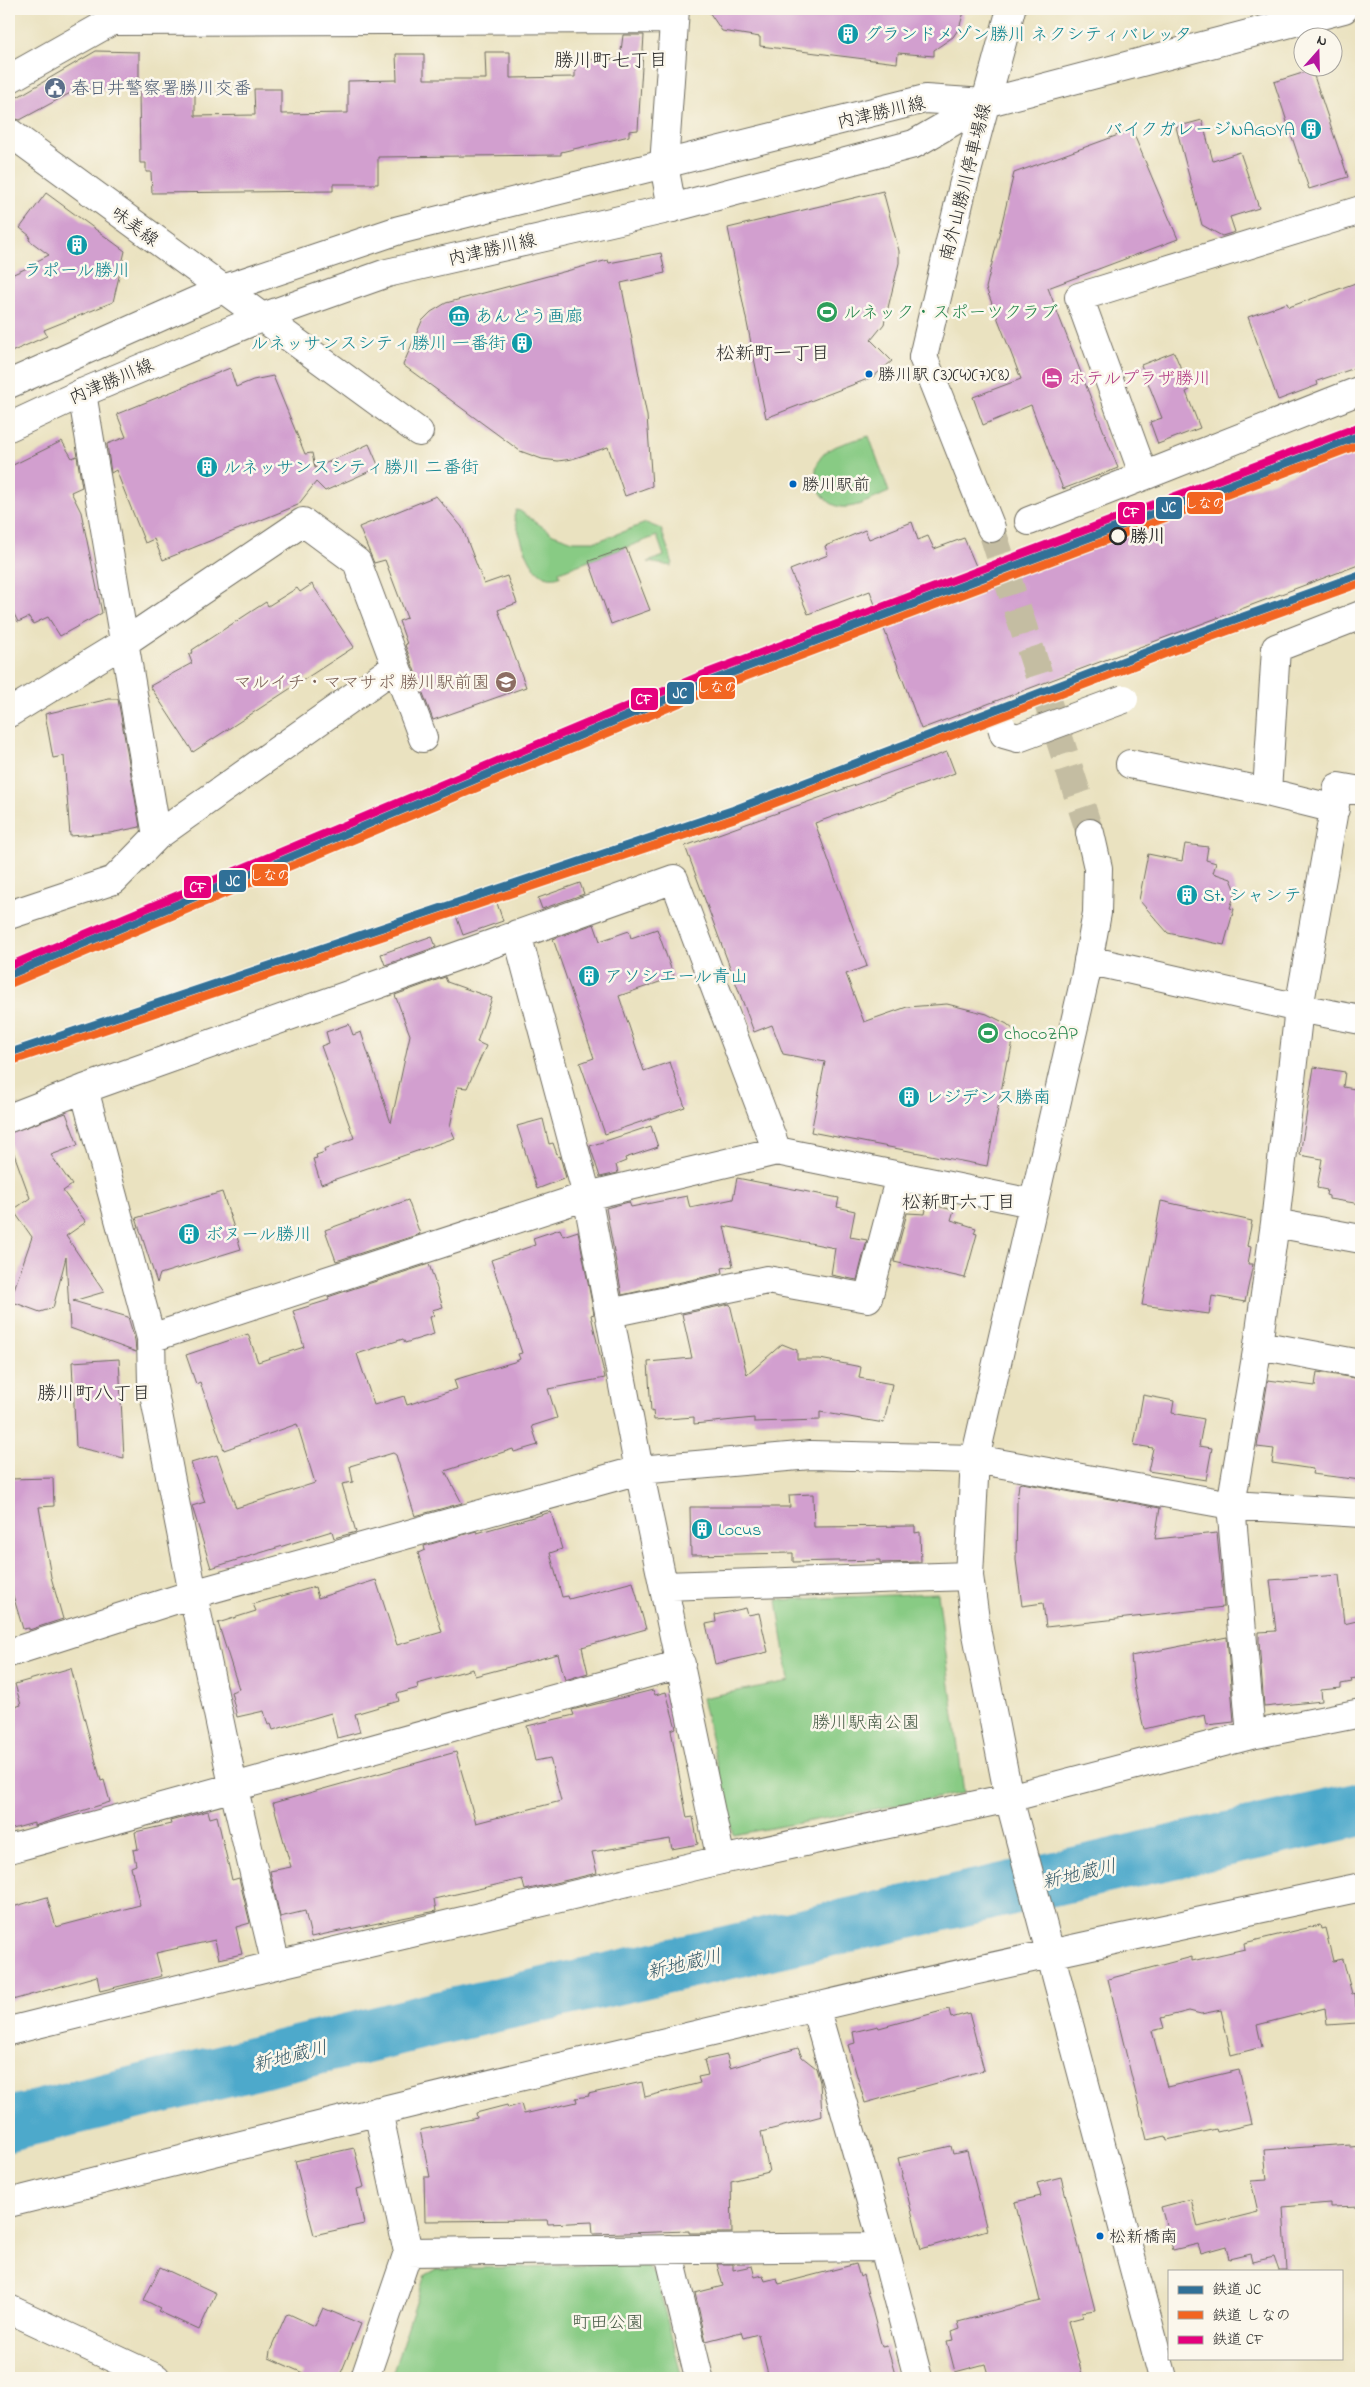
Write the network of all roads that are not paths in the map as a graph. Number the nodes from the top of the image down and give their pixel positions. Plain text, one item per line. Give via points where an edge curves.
1 (1011, 9) edge
2 (1344, 9) edge
3 (674, 14) edge
4 (111, 15) edge
5 (343, 15) edge
6 (9, 79) edge
7 (985, 103) junction
8 (9, 132) edge
9 (664, 165) junction
10 (672, 208) junction
11 (1361, 210) edge
12 (223, 290) junction
13 (264, 317) junction
14 (9, 384) edge
15 (1361, 390) edge
16 (82, 393) junction
17 (9, 427) edge
18 (419, 432) dead end
19 (1144, 476) junction
20 (1029, 521) dead end
21 (990, 528) tunnel mouth
22 (1361, 615) edge
23 (126, 642) junction
24 (395, 667) junction
25 (1124, 699) dead end
26 (9, 713) edge
27 (1002, 727) dead end
28 (423, 738) dead end
29 (1130, 764) dead end
30 (1361, 791) edge
31 (1267, 792) junction
32 (1334, 809) junction
33 (1090, 833) tunnel mouth
34 (158, 836) junction
35 (9, 915) edge
36 (516, 934) junction
37 (1088, 960) junction
38 (1299, 1008) junction
39 (1361, 1020) edge
40 (84, 1089) junction
41 (9, 1118) edge
42 (776, 1151) junction
43 (900, 1176) junction
44 (587, 1196) junction
45 (1032, 1203) junction
46 (1275, 1223) junction
47 (1361, 1239) edge
48 (610, 1313) junction
49 (151, 1338) junction
50 (1258, 1345) junction
51 (1361, 1364) edge
52 (975, 1459) junction
53 (639, 1470) junction
54 (1231, 1505) junction
55 (1361, 1513) edge
56 (968, 1576) junction
57 (664, 1586) junction
58 (193, 1594) junction
59 (9, 1653) edge
60 (680, 1664) junction
61 (1361, 1713) edge
62 (1250, 1735) junction
63 (233, 1785) junction
64 (1009, 1799) junction
65 (9, 1849) edge
66 (721, 1860) junction
67 (1361, 1887) edge
68 (1049, 1952) junction
69 (276, 1965) junction
70 (815, 2007) junction
71 (9, 2031) edge
72 (378, 2111) junction
73 (9, 2203) edge
74 (884, 2247) junction
75 (668, 2250) junction
76 (408, 2252) junction
77 (9, 2309) edge
78 (156, 2378) edge
79 (365, 2378) edge
80 (699, 2378) edge
81 (918, 2378) edge
82 (1163, 2378) edge

1 - 7 street, 南外山勝川停車場線
2 - 7 street, 内津勝川線
3 - 5 street
3 - 9 street
4 - 5 street
4 - 6 street
7 - 9 street, 内津勝川線 via 925,100
7 - 10 street, 内津勝川線 via 914,144
7 - 21 street, 南外山勝川停車場線 via 924,357
8 - 12 street, 味美線
9 - 10 street
9 - 12 street, 内津勝川線 via 399,230
10 - 13 street, 内津勝川線 via 387,273
11 - 19 street via 1079,297
12 - 13 street, 味美線
12 - 14 street, 内津勝川線
13 - 16 street, 内津勝川線
13 - 18 street, 味美線
15 - 19 street
16 - 17 street, 内津勝川線
16 - 23 street
19 - 20 street
22 - 31 street via 1276,648
23 - 24 street via 303,522 357,562
23 - 26 street
23 - 34 street
24 - 28 street
24 - 34 street
25 - 27 street, bridge via 1018,738 1004,734
29 - 31 street
30 - 32 street via 1338,787
31 - 32 street
32 - 38 street
33 - 37 street via 1098,868 1097,905
34 - 35 street via 114,880
36 - 40 street
36 - 42 street via 674,879
36 - 44 street
37 - 38 street
37 - 45 street
38 - 39 street
38 - 46 street
40 - 41 street
40 - 49 street
42 - 43 street
42 - 44 street
43 - 45 street
43 - 48 street via 868,1298 767,1280
44 - 48 street
44 - 49 street
45 - 52 street
46 - 47 street
46 - 50 street
48 - 53 street
49 - 58 street via 152,1383
50 - 51 street
50 - 54 street
52 - 53 street via 811,1455
52 - 54 street
52 - 56 street
53 - 57 street
53 - 58 street
54 - 55 street
54 - 62 street
56 - 57 street
56 - 64 street
57 - 60 street
58 - 59 street
58 - 63 street
60 - 63 street
60 - 66 street
61 - 62 street
62 - 64 street
63 - 65 street
63 - 69 street
64 - 66 street
64 - 68 street
66 - 69 street
67 - 68 street
68 - 70 street
68 - 82 street
69 - 71 street
70 - 72 street
70 - 74 street
72 - 73 street
72 - 76 street
74 - 75 street
74 - 81 street
75 - 76 street
75 - 80 street
76 - 79 street
77 - 78 street

